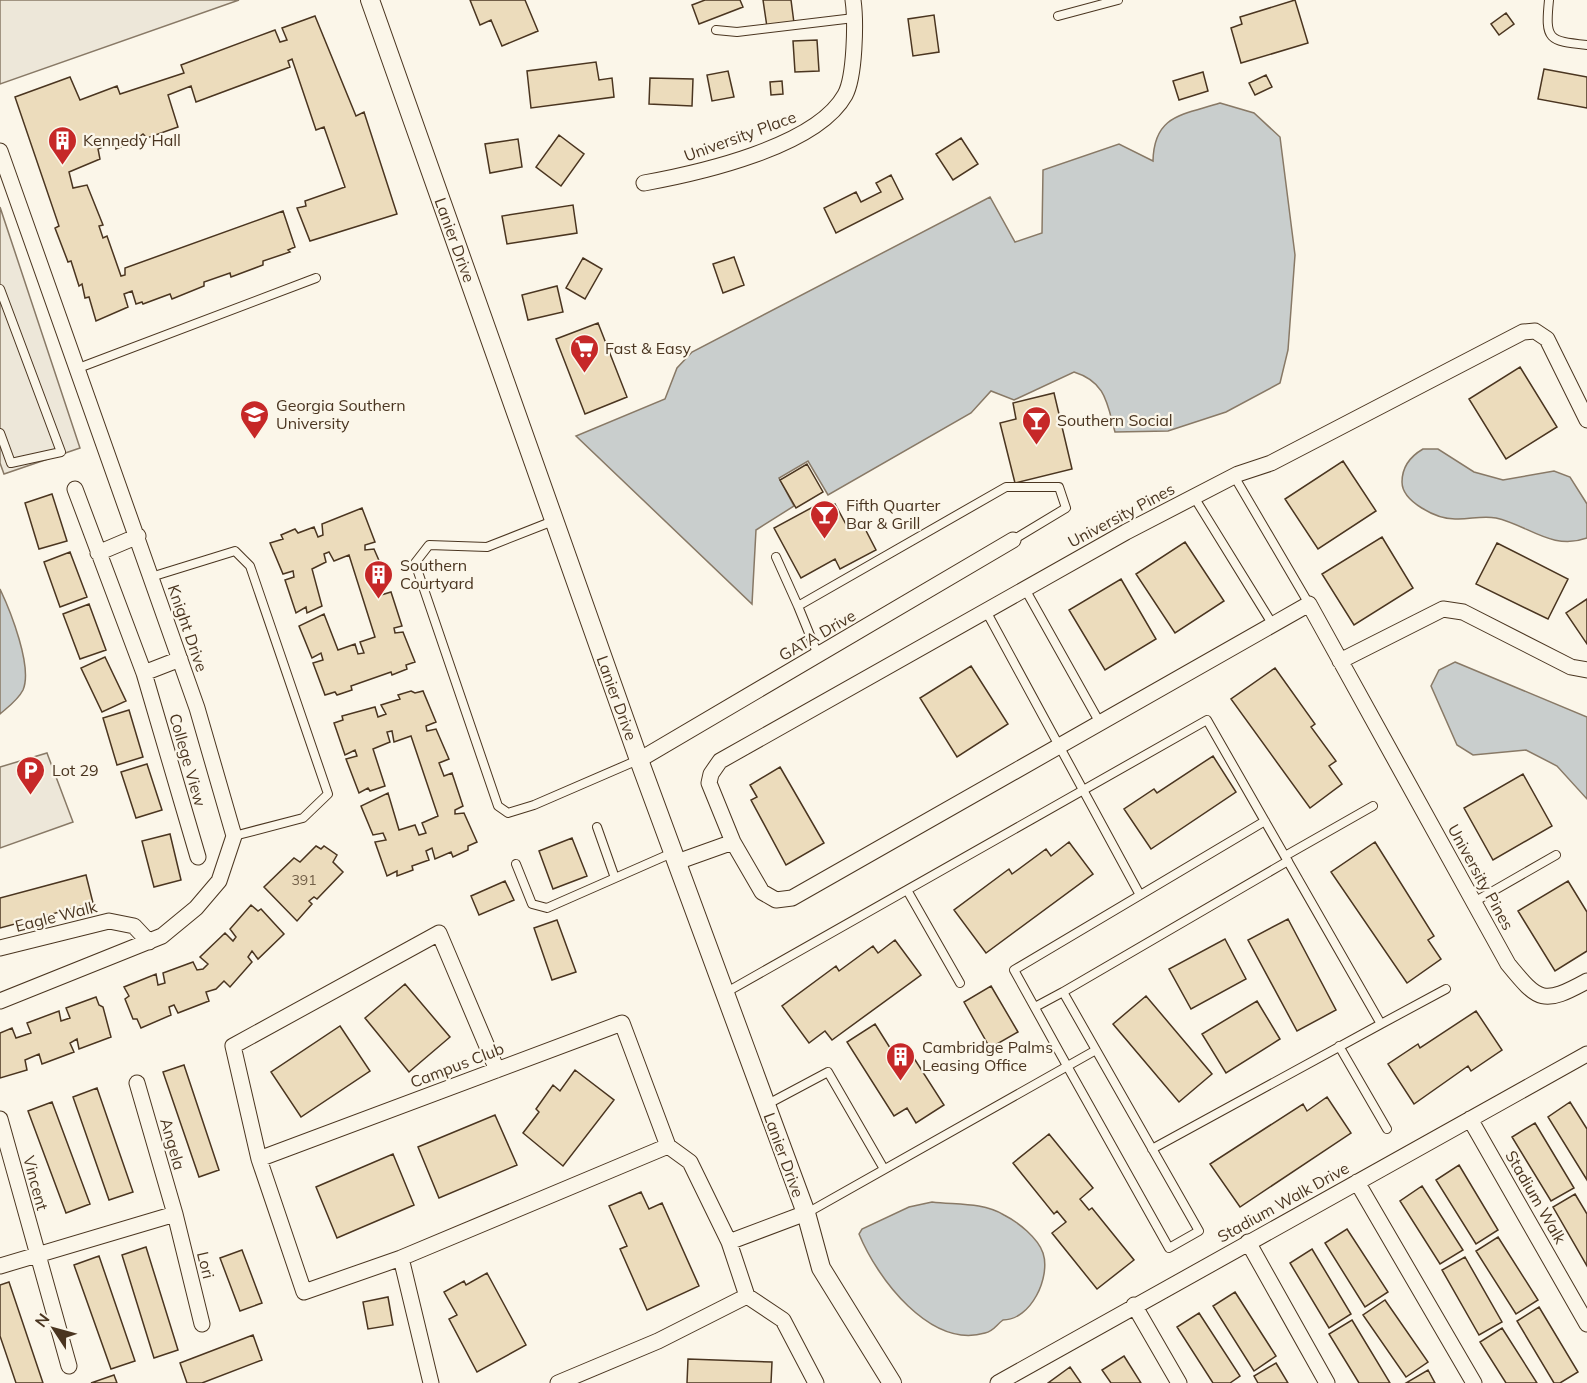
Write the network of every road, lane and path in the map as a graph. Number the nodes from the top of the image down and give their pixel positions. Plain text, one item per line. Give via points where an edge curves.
1 (370, 0) edge
2 (853, 0) edge
3 (1118, 0) edge
4 (1549, 0) edge
5 (1058, 16) dead end
6 (854, 18) junction
7 (716, 30) dead end
8 (1587, 45) edge
9 (0, 151) edge
10 (5, 180) edge
11 (644, 183) dead end
12 (316, 278) dead end
13 (0, 290) edge
14 (76, 369) junction
15 (1587, 420) edge
16 (0, 432) edge
17 (1234, 476) junction
18 (75, 489) dead end
19 (1194, 497) junction
20 (553, 521) junction
21 (138, 536) junction
22 (1013, 540) joint
23 (98, 554) junction
24 (776, 557) dead end
25 (151, 577) junction
26 (1025, 589) junction
27 (1309, 604) junction
28 (798, 606) junction
29 (986, 611) junction
30 (1273, 625) junction
31 (818, 655) junction
32 (180, 659) junction
33 (1340, 661) junction
34 (1587, 670) edge
35 (144, 673) junction
36 (1100, 723) junction
37 (1060, 746) junction
38 (639, 760) junction
39 (1084, 790) junction
40 (1372, 806) dead end
41 (1265, 821) junction
42 (597, 827) dead end
43 (234, 836) junction
44 (733, 842) junction
45 (1556, 855) dead end
46 (198, 857) dead end
47 (675, 857) junction
48 (1286, 859) junction
49 (516, 864) dead end
50 (615, 878) junction
51 (907, 890) junction
52 (1140, 895) junction
53 (1474, 902) junction
54 (149, 942) junction
55 (0, 948) edge
56 (1587, 981) edge
57 (960, 983) dead end
58 (1446, 989) dead end
59 (1063, 992) junction
60 (723, 994) junction
61 (0, 1001) edge
62 (1035, 1007) junction
63 (1381, 1024) junction
64 (1339, 1046) junction
65 (1096, 1050) junction
66 (1586, 1058) edge
67 (1067, 1066) junction
68 (497, 1070) junction
69 (137, 1083) dead end
70 (766, 1105) junction
71 (0, 1119) edge
72 (1470, 1119) junction
73 (1387, 1130) dead end
74 (668, 1146) junction
75 (1152, 1149) junction
76 (259, 1159) junction
77 (884, 1169) junction
78 (1357, 1182) junction
79 (806, 1213) junction
80 (175, 1214) junction
81 (729, 1242) junction
82 (1248, 1242) junction
83 (37, 1256) junction
84 (401, 1258) junction
85 (0, 1266) edge
86 (747, 1296) junction
87 (1134, 1305) junction
88 (201, 1324) dead end
89 (1587, 1324) edge
90 (69, 1366) dead end
91 (431, 1383) edge
92 (558, 1383) edge
93 (816, 1383) edge
94 (892, 1383) edge
95 (998, 1383) edge
96 (1179, 1383) edge
97 (1327, 1383) edge
98 (1474, 1383) edge

1 - 20 street, Lanier Drive
2 - 6 street, University Place
3 - 5 lane
4 - 8 lane via 1548,34 1558,42
6 - 7 lane via 787,28
6 - 11 street, University Place via 852,67 846,95 821,123 792,140 694,174
9 - 10 street, Knight Drive
10 - 14 street, Knight Drive
12 - 14 lane
13 - 16 lane via 61,452 11,463
14 - 21 street, Knight Drive
15 - 17 street, University Pines via 1547,339 1535,331 1523,332 1271,463
17 - 19 street, University Pines
17 - 27 lane
18 - 23 street, College View
19 - 26 street, University Pines
19 - 30 lane
20 - 38 street, Lanier Drive
20 - 38 lane via 487,547 429,544 415,563 498,806 508,813 534,805
21 - 23 street
21 - 25 street, Knight Drive
22 - 28 lane via 1066,508 1059,487 1006,487
22 - 31 street, GATA Drive
23 - 35 street, College View
24 - 28 lane
25 - 32 street, Knight Drive
25 - 43 lane via 236,551 250,566 328,794 303,818
26 - 29 street, University Pines
26 - 36 lane
27 - 30 street, University Pines
27 - 33 street, University Pines
28 - 31 lane
29 - 37 lane
29 - 44 street, University Pines via 720,761 709,783
30 - 36 street, University Pines
31 - 38 street, GATA Drive
32 - 35 street
32 - 43 street, Knight Drive
33 - 34 street via 1443,609 1463,612 1571,668
33 - 53 street, University Pines
35 - 46 street, College View
36 - 37 street, University Pines
37 - 39 lane
37 - 44 street, University Pines via 792,898 776,900 762,892
38 - 47 street, Lanier Drive
39 - 41 lane via 1207,720
39 - 51 lane
39 - 52 lane
40 - 48 lane
41 - 48 lane
41 - 52 lane
42 - 50 lane
43 - 54 street via 219,880 196,908
44 - 47 street
45 - 53 lane
47 - 50 lane
47 - 60 street, Lanier Drive
48 - 59 lane
48 - 63 lane
49 - 50 lane via 532,904 547,908
51 - 57 lane
51 - 60 lane
52 - 62 lane via 1014,970
53 - 56 street, University Pines via 1508,963 1525,984 1542,996 1558,997
54 - 55 street, Eagle Walk via 134,926 109,921
54 - 61 street
58 - 63 lane
59 - 62 lane
59 - 65 lane
60 - 70 street, Lanier Drive
62 - 67 lane
63 - 64 lane
64 - 73 lane
64 - 75 lane
65 - 67 lane
65 - 75 lane
66 - 72 street, Stadium Walk Drive
67 - 75 lane via 1169,1248 1199,1232
67 - 77 lane
68 - 74 street, Campus Club via 622,1023
68 - 76 street, Campus Club
68 - 76 street via 439,933 233,1046
69 - 80 street, Angela
70 - 77 lane via 828,1072
70 - 79 street, Lanier Drive
71 - 83 street, Vincent
72 - 78 street, Stadium Walk Drive
72 - 89 street, Stadium Walk
74 - 81 street via 690,1162
74 - 84 street
76 - 84 street via 304,1292
77 - 79 lane
78 - 82 street, Stadium Walk Drive
78 - 98 street
79 - 81 street
79 - 94 street, Lanier Drive via 821,1268
80 - 83 street
80 - 88 street, Lori
81 - 86 street
82 - 87 street, Stadium Walk Drive
82 - 97 street
83 - 85 street
83 - 90 street, Vincent
84 - 91 street
86 - 92 street via 658,1341
86 - 93 street via 783,1320
87 - 95 street, Stadium Walk Drive
87 - 96 street

